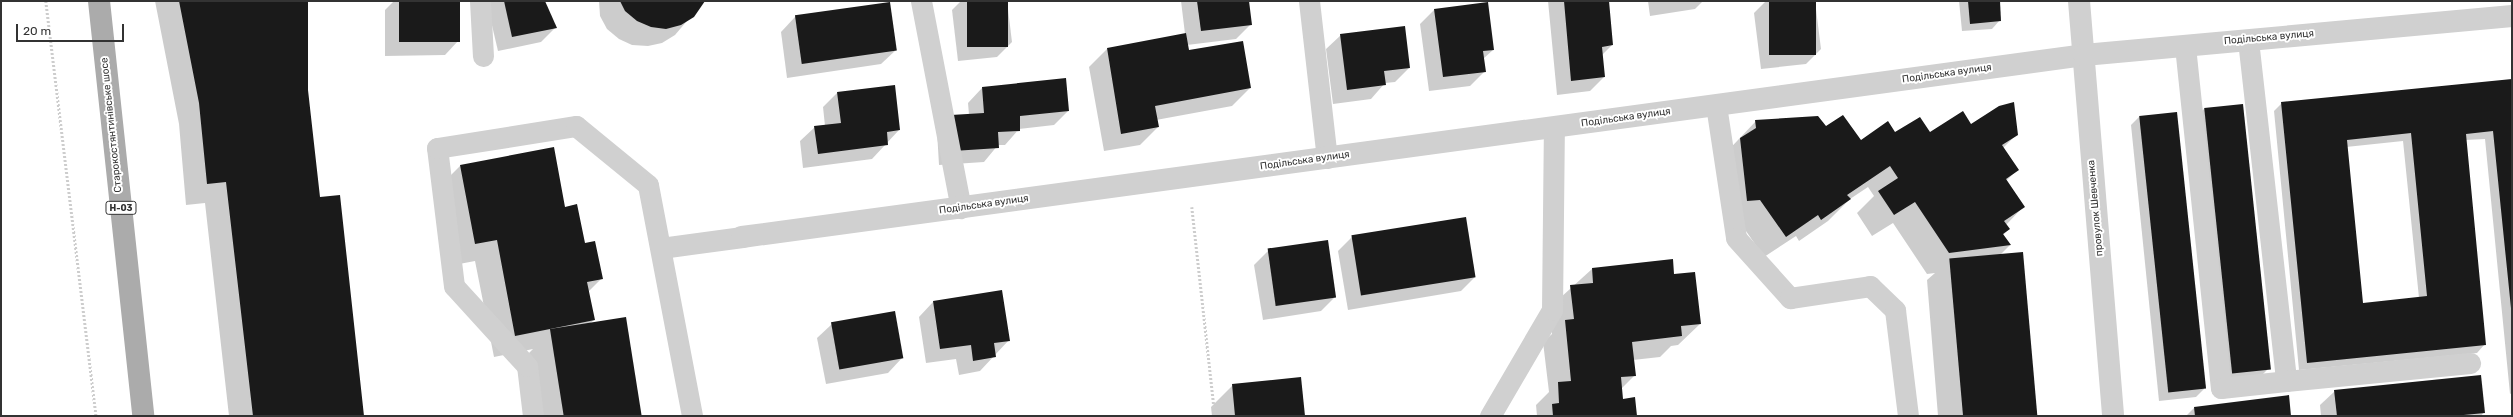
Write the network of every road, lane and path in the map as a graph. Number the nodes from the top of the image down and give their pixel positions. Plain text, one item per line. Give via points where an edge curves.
1 (46, 1) edge
2 (99, 1) edge
3 (480, 1) edge
4 (921, 1) edge
5 (1309, 1) edge
6 (2079, 1) edge
7 (2512, 16) edge
8 (2248, 40) junction
9 (2185, 46) junction
10 (2084, 55) junction
11 (483, 56) dead end
12 (1716, 105) junction
13 (1554, 127) junction
14 (1327, 158) junction
15 (1188, 177) junction
16 (961, 208) junction
17 (742, 237) joint
18 (661, 248) junction
19 (2470, 363) dead end
20 (2286, 381) junction
21 (96, 416) edge
22 (143, 416) edge
23 (533, 416) edge
24 (692, 416) edge
25 (1214, 416) edge
26 (1490, 416) edge
27 (1908, 416) edge
28 (2113, 416) edge

1 - 21 path
2 - 22 main road, Старокостянтинівське шосе / Н-03
3 - 11 lane
4 - 16 lane
5 - 14 lane
6 - 10 street, провулок Шевченка
7 - 8 street, Подільська вулиця
8 - 9 street, Подільська вулиця
8 - 20 lane
9 - 10 street, Подільська вулиця
9 - 20 lane via 2221,388
10 - 12 street, Подільська вулиця
10 - 28 street, провулок Шевченка
12 - 13 street, Подільська вулиця
12 - 27 lane via 1736,238 1790,298 1870,286 1895,310
13 - 14 street, Подільська вулиця
13 - 26 lane via 1552,310
14 - 15 street, Подільська вулиця
15 - 16 street, Подільська вулиця
15 - 25 path
16 - 17 street, Подільська вулиця
17 - 18 lane
18 - 23 lane via 648,185 576,126 437,148 454,286 527,366
18 - 24 lane
19 - 20 lane

